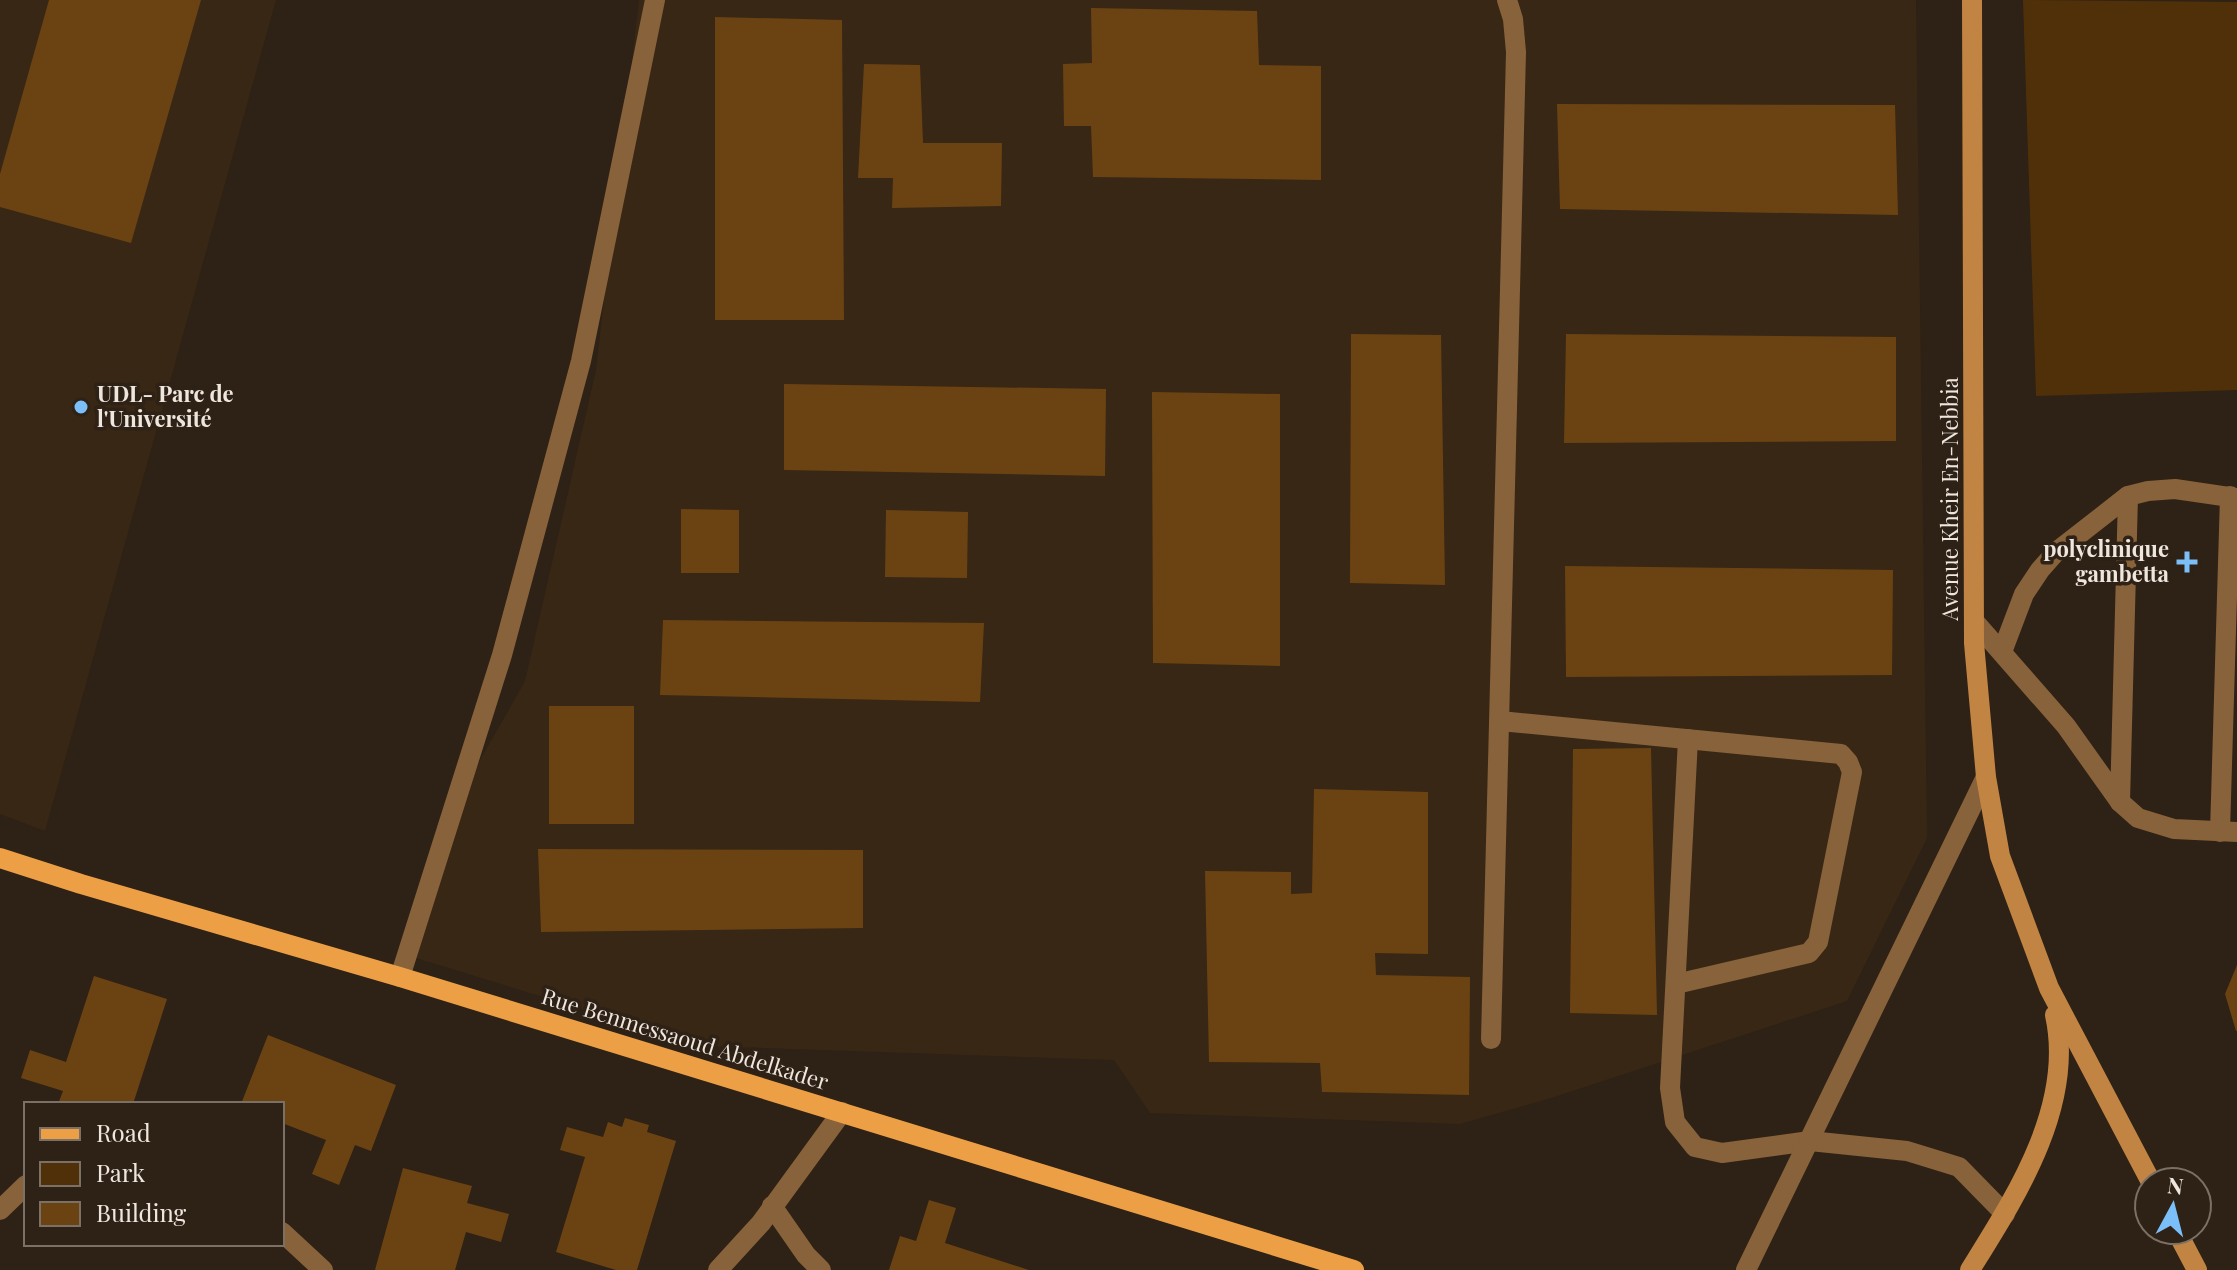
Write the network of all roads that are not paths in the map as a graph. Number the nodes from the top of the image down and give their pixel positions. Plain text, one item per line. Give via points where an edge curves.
1 (655, 0) edge
2 (1507, 0) edge
3 (1972, 0) edge
4 (2128, 496) junction
5 (2234, 497) edge
6 (1974, 621) junction
7 (2231, 643) edge
8 (2002, 652) junction
9 (1500, 721) junction
10 (1688, 739) junction
11 (1986, 777) junction
12 (2120, 802) junction
13 (2229, 832) edge
14 (0, 858) edge
15 (400, 977) junction
16 (1676, 984) junction
17 (2049, 988) junction
18 (1491, 1039) dead end
19 (842, 1112) junction
20 (1810, 1141) junction
21 (2143, 1166) edge
22 (24, 1187) edge
23 (772, 1206) junction
24 (0, 1210) edge
25 (2005, 1214) junction
26 (284, 1234) edge
27 (2184, 1246) edge
28 (323, 1270) edge
29 (718, 1270) edge
30 (821, 1270) edge
31 (1354, 1270) edge
32 (1746, 1270) edge
33 (1970, 1270) edge
34 (2197, 1270) edge

1 - 15 street via 581,361 502,655
2 - 9 street via 1516,52
3 - 6 main road, Avenue Kheir En-Nebbia
4 - 5 street via 2175,489
4 - 8 street via 2040,570 2024,594
4 - 12 street
5 - 7 street
6 - 8 street
6 - 11 main road, Avenue Kheir En-Nebbia
7 - 13 street
8 - 12 street via 2066,726
9 - 10 street
9 - 18 street
10 - 16 street
10 - 16 street via 1841,754 1852,772 1818,942 1809,953
11 - 17 main road, Avenue Kheir En-Nebbia via 2000,856
11 - 20 street
12 - 13 street via 2138,818 2174,829
14 - 15 main road, Rue Benmessaoud Abdelkader
15 - 19 main road, Rue Benmessaoud Abdelkader
16 - 20 street via 1670,1088 1675,1122 1695,1147 1722,1153
17 - 21 main road
17 - 25 main road via 2060,1040 2054,1098 2037,1150
19 - 23 street
19 - 31 main road, Rue Benmessaoud Abdelkader
20 - 25 street via 1907,1151 1959,1167
20 - 32 street
22 - 24 street
23 - 29 street
23 - 30 street
25 - 33 main road
26 - 28 street
27 - 34 main road

